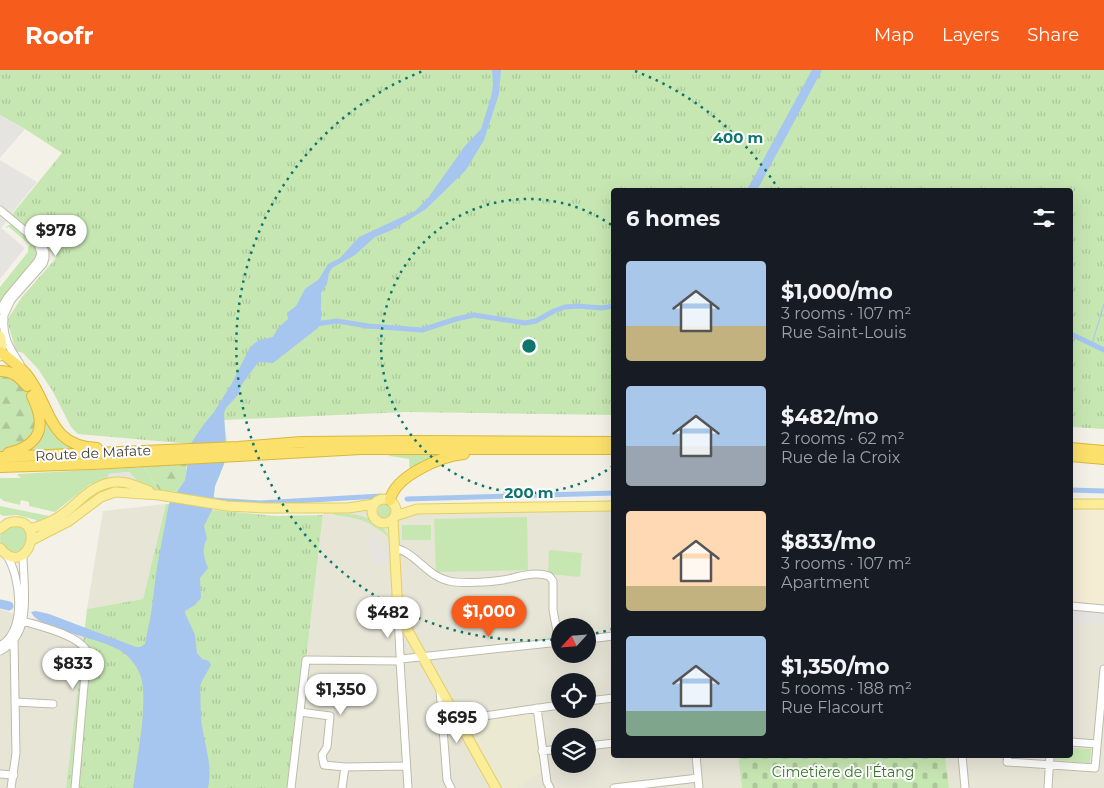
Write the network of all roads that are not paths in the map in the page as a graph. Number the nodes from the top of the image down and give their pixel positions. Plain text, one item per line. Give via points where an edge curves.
1 (0, 210) edge
2 (2, 311) edge
3 (0, 324) edge
4 (0, 336) edge
5 (1, 354) edge
6 (0, 363) edge
7 (0, 372) edge
8 (27, 375) junction
9 (27, 386) junction
10 (611, 442) edge
11 (1073, 448) edge
12 (611, 449) edge
13 (502, 450) junction
14 (148, 451) junction
15 (237, 451) junction
16 (1104, 451) edge
17 (0, 456) edge
18 (1073, 456) edge
19 (1104, 459) edge
20 (0, 467) edge
21 (159, 494) junction
22 (392, 502) junction
23 (374, 504) junction
24 (1073, 504) edge
25 (1104, 504) edge
26 (611, 506) edge
27 (348, 508) junction
28 (417, 509) junction
29 (373, 515) junction
30 (394, 517) junction
31 (4, 521) edge
32 (384, 523) junction
33 (29, 529) junction
34 (0, 530) edge
35 (32, 540) junction
36 (394, 544) junction
37 (3, 551) edge
38 (23, 554) junction
39 (1073, 606) edge
40 (1104, 609) edge
41 (398, 613) junction
42 (554, 618) edge
43 (23, 621) junction
44 (611, 636) edge
45 (596, 638) edge
46 (14, 641) junction
47 (551, 643) edge
48 (0, 646) edge
49 (0, 652) edge
50 (421, 656) junction
51 (401, 660) junction
52 (1104, 669) edge
53 (440, 690) junction
54 (611, 698) edge
55 (596, 700) edge
56 (15, 702) junction
57 (53, 704) dead end
58 (551, 706) edge
59 (537, 708) junction
60 (300, 712) junction
61 (456, 718) junction
62 (444, 722) junction
63 (1073, 742) edge
64 (611, 743) edge
65 (1097, 744) junction
66 (596, 745) edge
67 (551, 750) edge
68 (542, 751) junction
69 (696, 758) edge
70 (962, 758) edge
71 (1008, 758) edge
72 (1050, 758) edge
73 (1050, 765) junction
74 (406, 766) junction
75 (345, 767) junction
76 (0, 774) edge
77 (14, 775) junction
78 (698, 778) junction
79 (11, 788) edge
80 (75, 788) edge
81 (291, 788) edge
82 (342, 788) edge
83 (408, 788) edge
84 (451, 788) edge
85 (496, 788) edge
86 (550, 788) edge
87 (614, 788) edge
88 (700, 788) edge
89 (965, 788) edge
90 (1048, 788) edge

1 - 2 street via 42,245 45,252 39,269
2 - 3 street
2 - 8 street via 10,351
4 - 5 main road
5 - 8 highway
6 - 9 highway via 11,366
7 - 9 highway via 16,375
8 - 14 highway via 57,429 72,444 85,448
9 - 17 highway via 39,414 40,432 34,442
10 - 15 highway via 301,442
11 - 16 highway
12 - 13 highway
13 - 15 highway
13 - 22 highway via 452,455 435,462 402,482 392,492
14 - 15 highway, Route de Mafate via 186,448
14 - 17 highway, Route de Mafate
15 - 20 highway, Route de Mafate via 169,459
18 - 19 highway
21 - 27 main road via 227,506
21 - 33 main road via 124,482 109,483 88,492 61,516
21 - 35 main road via 122,491 107,494 70,520
22 - 23 main road via 380,500
22 - 28 main road
22 - 30 main road via 396,512
23 - 27 main road
23 - 29 main road
24 - 25 main road
26 - 28 main road
27 - 29 main road
28 - 30 main road
29 - 32 main road
30 - 32 main road
30 - 36 main road
31 - 33 main road via 22,523
31 - 34 main road
32 - 36 main road
33 - 35 main road
35 - 38 main road
36 - 41 main road
36 - 42 street via 435,576 450,582 503,580 536,573 549,576 553,581
37 - 38 main road via 14,556
37 - 48 street via 12,563 17,580 17,616 14,632
38 - 43 street
39 - 40 street
41 - 50 main road
41 - 51 street
43 - 46 street
43 - 80 street via 52,628 80,643 87,651
44 - 45 street
46 - 49 street
46 - 56 street
47 - 50 street
50 - 51 street
50 - 53 main road
51 - 60 street via 306,660
51 - 74 street
52 - 65 street
53 - 61 main road
53 - 62 street
54 - 55 street
56 - 57 street
56 - 77 street
58 - 59 street
59 - 61 street
59 - 68 street
60 - 75 street via 330,716 327,747 322,754 324,765
60 - 81 street
61 - 62 street
61 - 85 main road
62 - 84 street via 447,780
63 - 65 street
64 - 66 street
65 - 73 street via 1095,768
67 - 68 street
68 - 86 street
69 - 78 street
70 - 89 street
71 - 73 street via 1007,762
72 - 73 street
73 - 90 street
74 - 75 street
74 - 83 street
75 - 82 street
76 - 77 street
77 - 79 street
78 - 87 street
78 - 88 street

